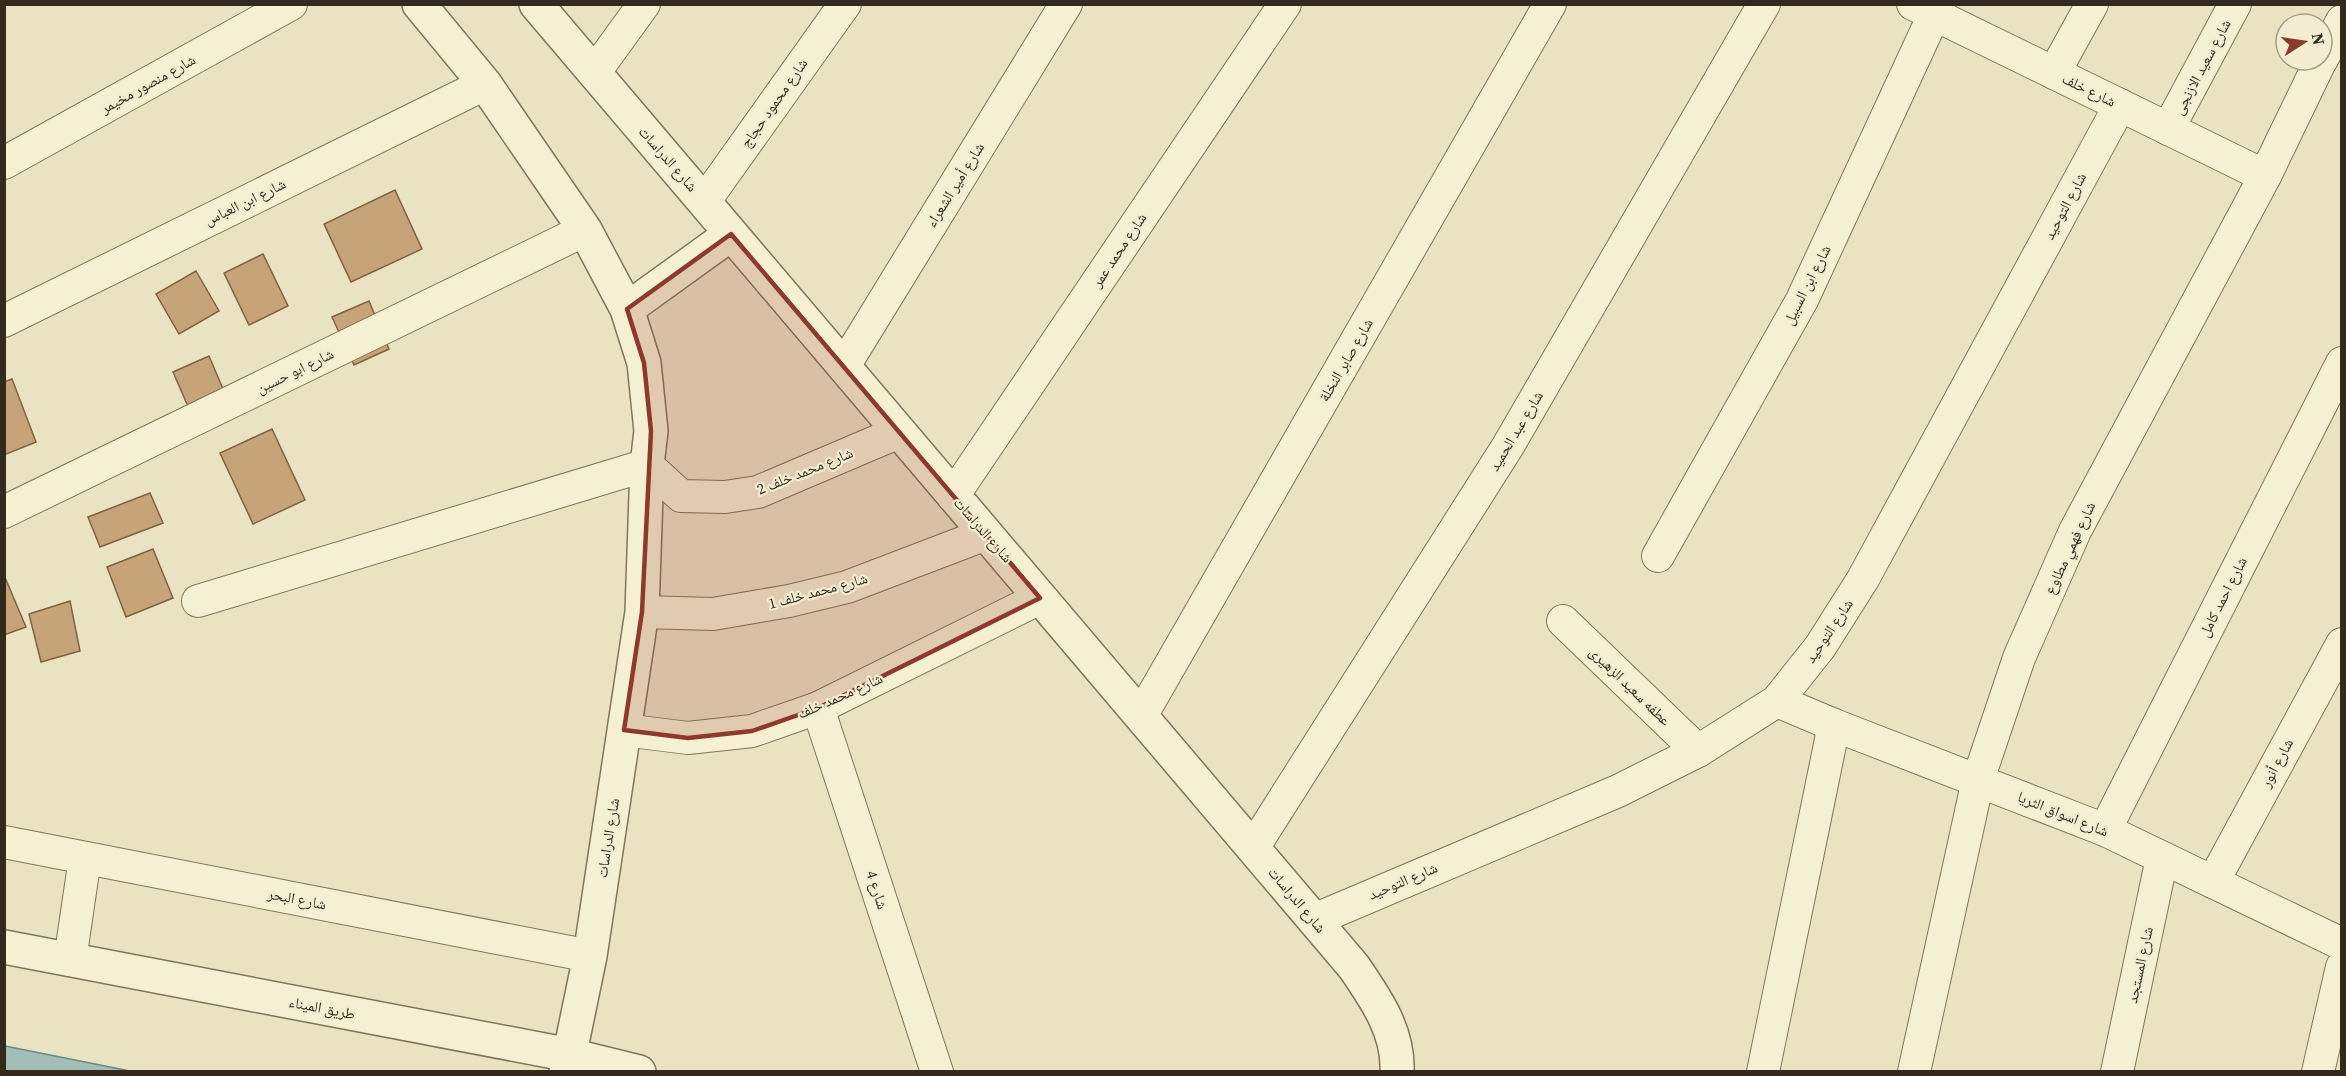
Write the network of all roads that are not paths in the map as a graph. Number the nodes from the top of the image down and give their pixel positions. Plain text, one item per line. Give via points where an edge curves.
1 (291, 4) edge
2 (419, 4) edge
3 (536, 4) edge
4 (644, 4) edge
5 (845, 4) edge
6 (1066, 4) edge
7 (1285, 4) edge
8 (1550, 4) edge
9 (1764, 4) edge
10 (2092, 4) edge
11 (2235, 4) edge
12 (1929, 8) edge
13 (2318, 72) edge
14 (594, 73) junction
15 (2054, 73) junction
16 (485, 84) junction
17 (2120, 105) junction
18 (2168, 129) junction
19 (4, 163) edge
20 (2265, 176) junction
21 (704, 202) junction
22 (585, 230) junction
23 (731, 234) junction
24 (627, 309) junction
25 (4, 321) edge
26 (2342, 363) edge
27 (844, 366) junction
28 (899, 432) junction
29 (647, 465) junction
30 (953, 496) junction
31 (4, 512) edge
32 (986, 534) junction
33 (1658, 556) dead end
34 (1040, 598) junction
35 (198, 601) dead end
36 (642, 612) junction
37 (1563, 621) dead end
38 (2342, 644) edge
39 (1777, 701) junction
40 (818, 708) junction
41 (1141, 716) junction
42 (1834, 725) junction
43 (624, 730) junction
44 (1698, 751) junction
45 (1978, 780) junction
46 (2105, 830) junction
47 (4, 842) edge
48 (1253, 848) junction
49 (85, 858) junction
50 (2162, 858) junction
51 (2213, 882) junction
52 (1314, 920) junction
53 (2342, 944) edge
54 (4, 947) edge
55 (590, 956) junction
56 (70, 960) junction
57 (2342, 967) edge
58 (568, 1063) edge
59 (639, 1071) edge
60 (937, 1071) edge
61 (1398, 1071) edge
62 (1763, 1071) edge
63 (1914, 1071) edge
64 (2117, 1071) edge
65 (2318, 1071) edge

1 - 19 street, شارع منصور مخيمر
2 - 16 street, شارع الدراسات
3 - 14 street, شارع الدراسات
4 - 14 street
5 - 21 street, شارع محمود حجاج
6 - 27 street, شارع أمير الشعراء
7 - 30 street, شارع محمد عمر
8 - 41 street, شارع صابر النخلة
9 - 48 street, شارع عبد الحميد via 1508,446
10 - 15 street
11 - 18 street, شارع سعيد الازنجى
12 - 15 street, شارع خلف
12 - 33 street, شارع ابن السبيل via 1802,300
13 - 20 street, شارع فهمي مطاوع
14 - 21 street, شارع الدراسات
15 - 17 street, شارع خلف
16 - 22 street, شارع الدراسات
16 - 25 street, شارع ابن العباس
17 - 18 street, شارع خلف
17 - 39 street, شارع التوحيد via 1863,579 1820,647
18 - 20 street, شارع خلف
20 - 45 street, شارع فهمي مطاوع via 2075,531 2019,658
21 - 23 street, شارع الدراسات
22 - 24 street, شارع الدراسات
22 - 31 street, شارع ابو حسين
23 - 24 street
23 - 27 street, شارع الدراسات
24 - 29 street, شارع الدراسات via 644,363 651,431
26 - 46 street, شارع احمد كامل
27 - 28 street, شارع الدراسات
28 - 29 street, شارع محمد خلف 2 via 758,492 725,497 681,496
28 - 30 street, شارع الدراسات
29 - 35 street
29 - 36 street, شارع الدراسات
30 - 32 street, شارع الدراسات
32 - 34 street, شارع الدراسات
32 - 36 street, شارع محمد خلف 1 via 847,587 789,601 713,614
34 - 40 street, شارع محمد خلف
34 - 41 street, شارع الدراسات
36 - 43 street, شارع الدراسات
37 - 44 street, عطفه سعيد الزهيرى
38 - 51 street, شارع أنور
39 - 42 street, شارع اسواق الثريا
39 - 44 street, شارع التوحيد
40 - 43 street, شارع محمد خلف via 752,731 688,738
40 - 60 street, شارع 4
41 - 48 street, شارع الدراسات
42 - 45 street, شارع اسواق الثريا
42 - 62 street
43 - 55 street, شارع الدراسات
44 - 52 street, شارع التوحيد via 1618,791
45 - 46 street, شارع اسواق الثريا
45 - 63 street, شارع فهمي مطاوع
46 - 50 street, شارع اسواق الثريا
47 - 49 street, شارع البحر
48 - 52 street, شارع الدراسات
49 - 55 street, شارع البحر
49 - 56 street
50 - 51 street, شارع اسواق الثريا
50 - 64 street, شارع المستجد
51 - 53 street, شارع اسواق الثريا
52 - 61 street, شارع الدراسات via 1382,1008 1398,1056
54 - 56 street, طريق الميناء
55 - 58 street, شارع الدراسات
56 - 58 street, طريق الميناء
57 - 65 street
58 - 59 street, طريق الميناء

